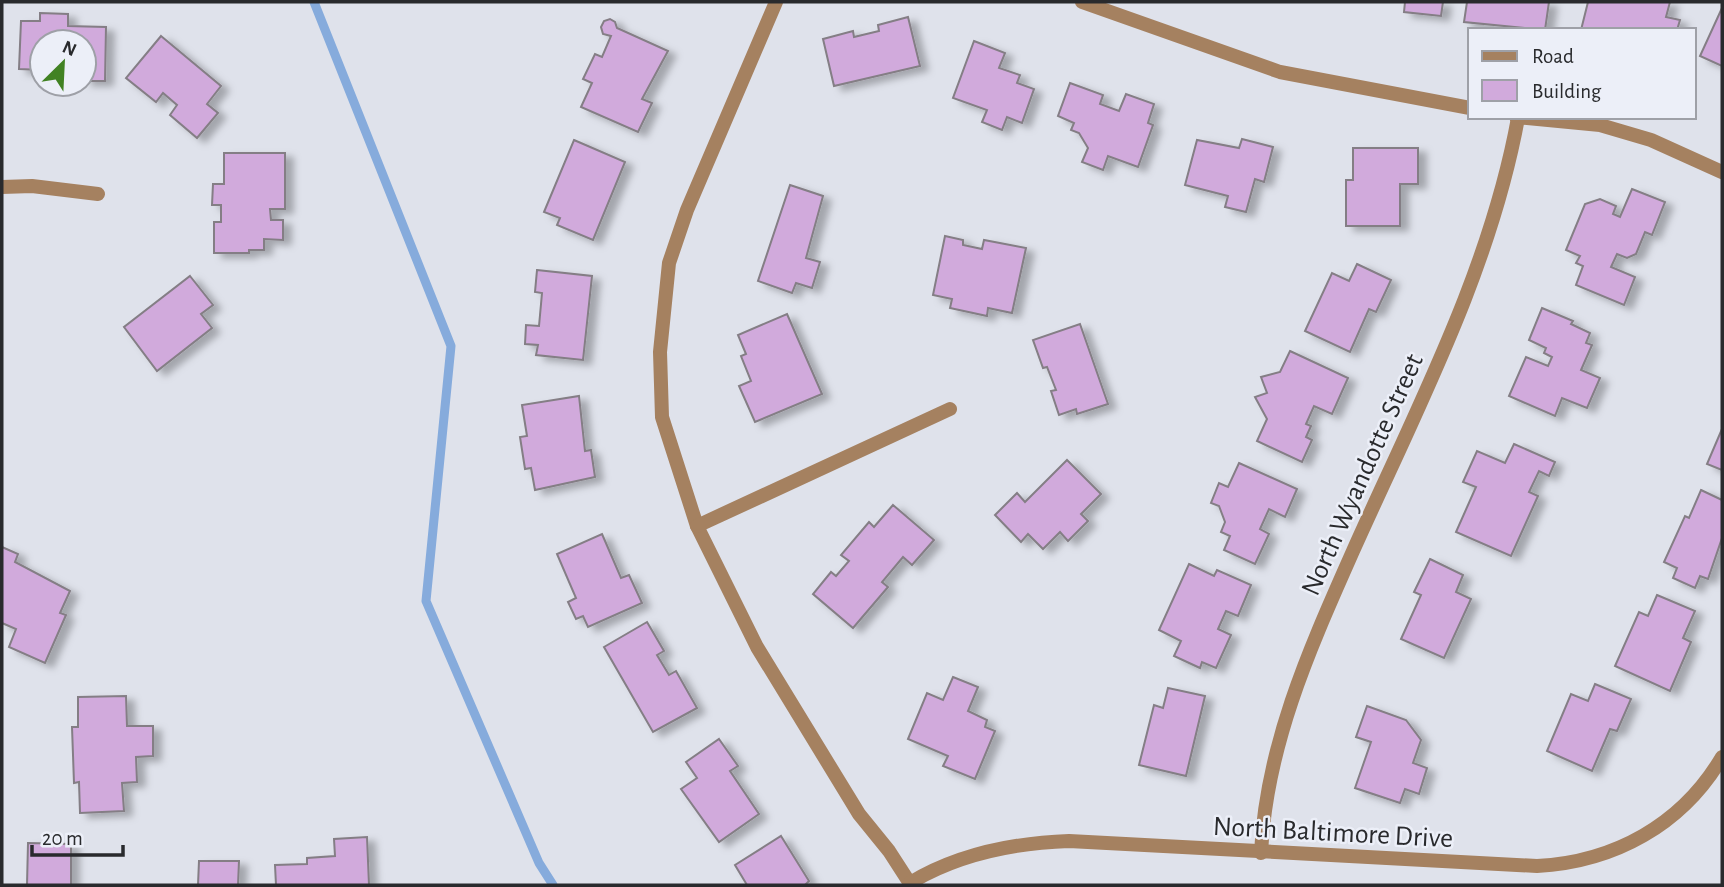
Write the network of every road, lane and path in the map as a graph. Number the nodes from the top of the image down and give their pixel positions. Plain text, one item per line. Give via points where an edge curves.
1 (776, 2) edge
2 (1082, 2) edge
3 (1468, 108) edge
4 (1517, 119) edge
5 (1538, 119) edge
6 (1722, 172) edge
7 (2, 187) edge
8 (98, 194) dead end
9 (950, 409) dead end
10 (697, 526) junction
11 (1722, 757) edge
12 (1261, 853) junction
13 (911, 884) edge

1 - 10 street via 687,209 669,263 660,352 662,417
2 - 3 street via 1280,72
4 - 12 street, North Wyandotte Street via 1499,207 1474,281 1309,649 1266,786
5 - 6 street via 1600,125 1651,140
7 - 8 street
9 - 10 street
10 - 13 street via 757,647 859,814
11 - 12 street, North Baltimore Drive via 1695,795 1662,825 1633,842 1581,861 1537,866
12 - 13 street, North Baltimore Drive via 1028,842 931,870

